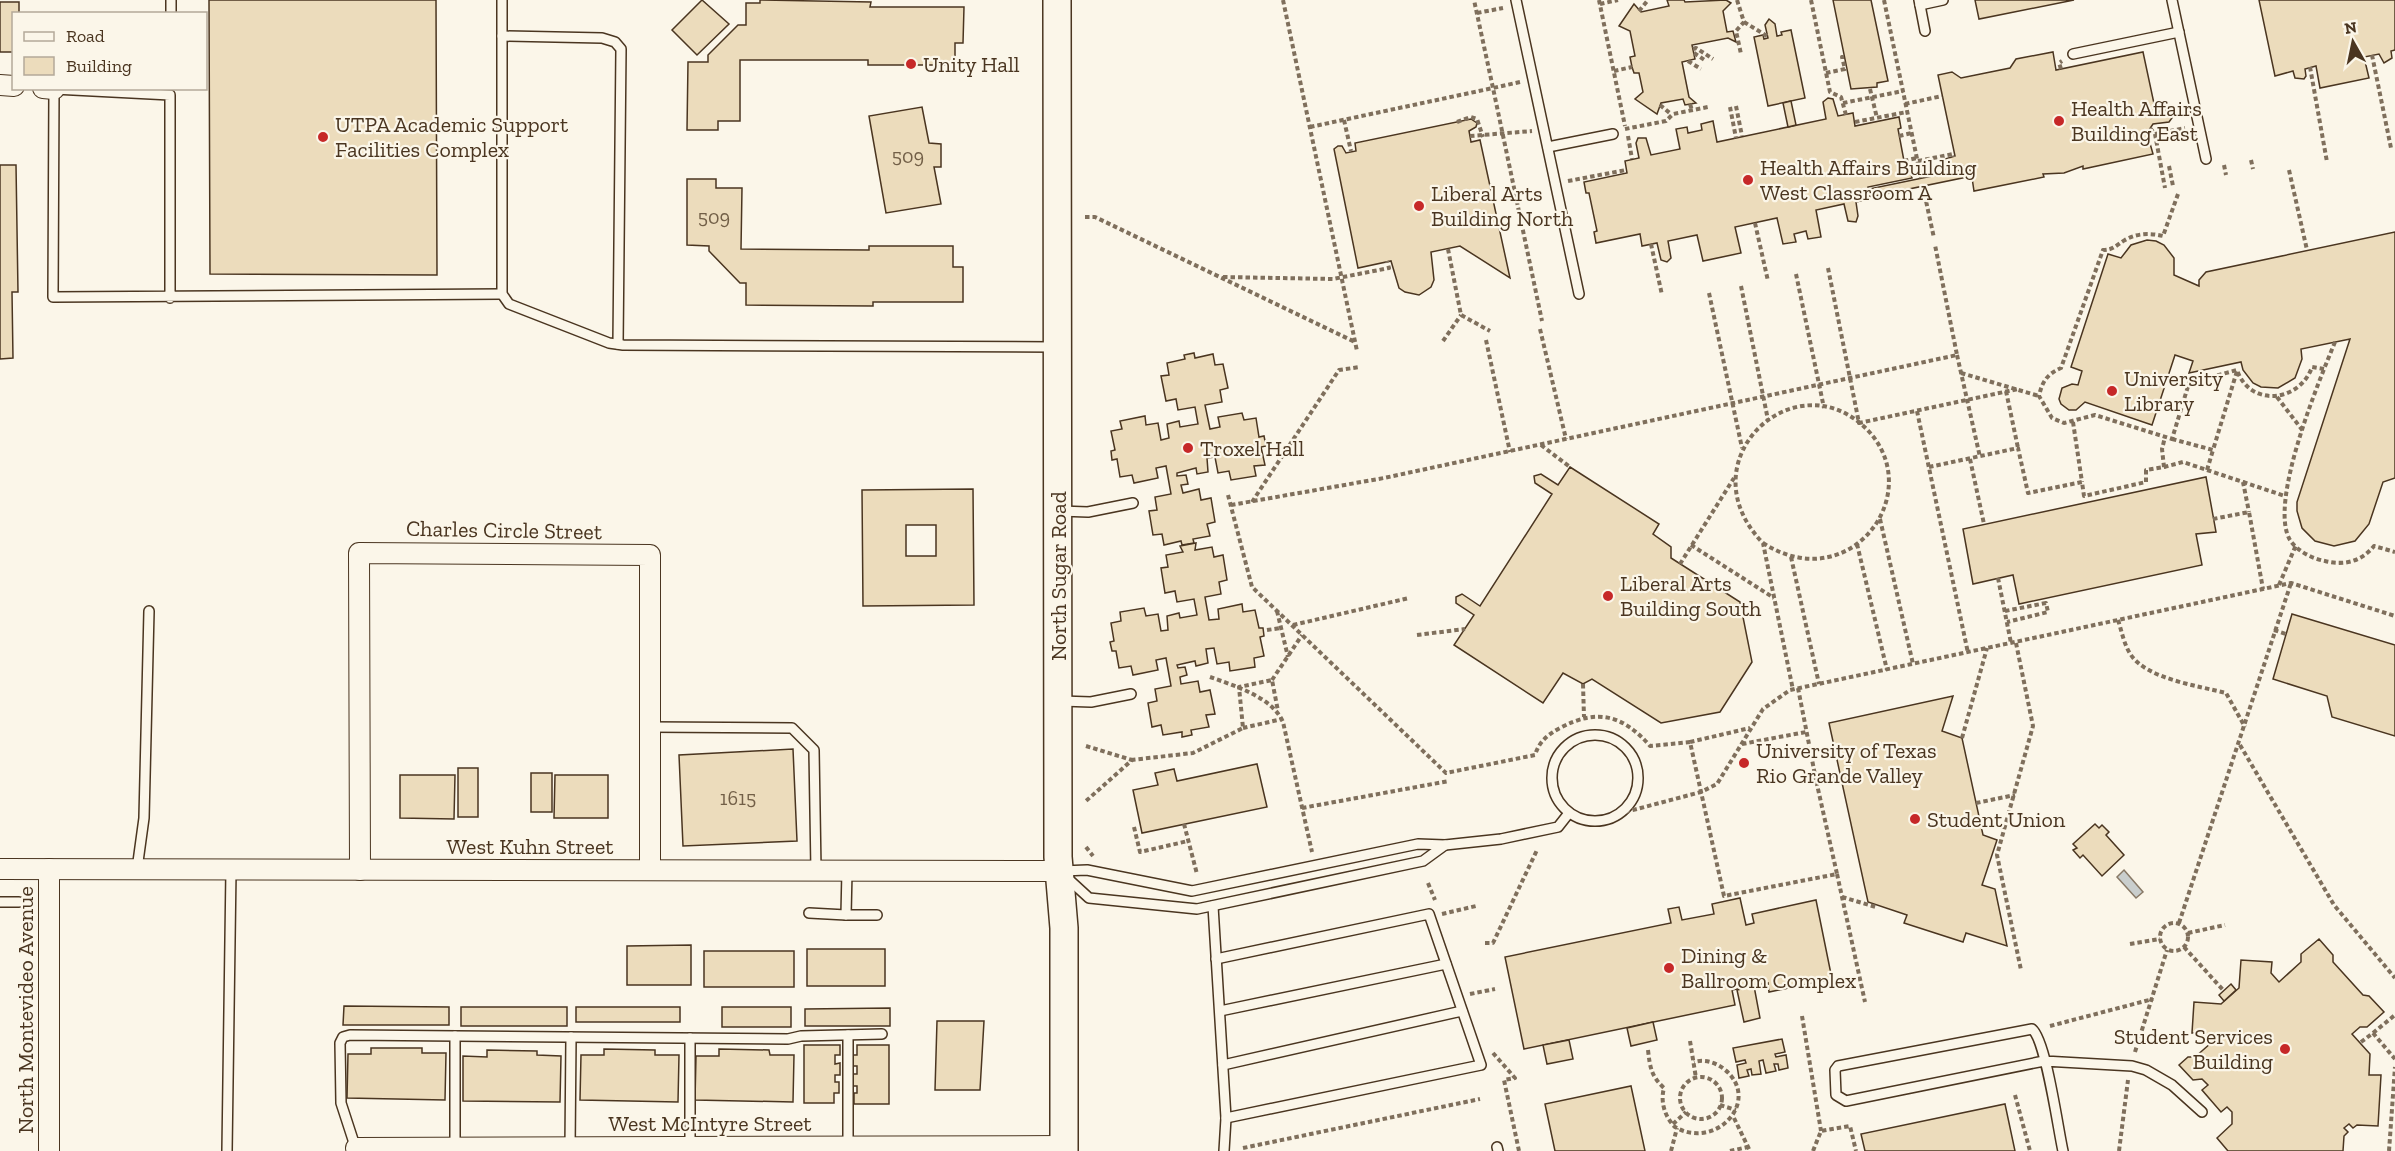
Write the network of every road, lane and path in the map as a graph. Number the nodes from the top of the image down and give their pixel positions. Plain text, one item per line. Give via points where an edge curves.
1 (502, 0) edge
2 (1057, 0) edge
3 (1283, 0) edge
4 (1474, 0) edge
5 (1516, 0) edge
6 (1618, 0) edge
7 (1648, 0) edge
8 (1737, 0) edge
9 (1810, 0) edge
10 (1884, 0) edge
11 (1943, 0) edge
12 (2172, 0) edge
13 (1600, 2) edge
14 (1919, 2) edge
15 (1507, 7) dead end
16 (1639, 11) dead end
17 (1477, 13) junction
18 (1744, 22) junction
19 (1925, 31) dead end
20 (2178, 32) junction
21 (502, 36) junction
22 (1767, 36) dead end
23 (1741, 54) dead end
24 (2073, 54) dead end
25 (2372, 55) dead end
26 (1844, 57) dead end
27 (1713, 59) dead end
28 (1688, 61) dead end
29 (1706, 61) dead end
30 (1632, 67) dead end
31 (2310, 67) dead end
32 (1701, 69) dead end
33 (1614, 71) junction
34 (1826, 73) junction
35 (1533, 80) junction
36 (1493, 88) junction
37 (1870, 89) dead end
38 (48, 90) edge
39 (81, 90) edge
40 (1903, 91) junction
41 (170, 92) edge
42 (1942, 96) dead end
43 (1873, 97) junction
44 (1843, 103) junction
45 (1690, 104) dead end
46 (1905, 104) junction
47 (1660, 105) dead end
48 (1708, 106) dead end
49 (1736, 106) dead end
50 (2181, 106) dead end
51 (1730, 107) dead end
52 (1692, 110) junction
53 (1907, 111) junction
54 (2158, 112) dead end
55 (1671, 114) junction
56 (1846, 115) dead end
57 (1877, 118) junction
58 (1344, 120) junction
59 (1457, 122) dead end
60 (1855, 122) dead end
61 (1310, 127) junction
62 (2150, 128) dead end
63 (2185, 128) dead end
64 (1626, 129) junction
65 (1534, 131) dead end
66 (1502, 132) junction
67 (1912, 133) junction
68 (1613, 134) dead end
69 (2155, 134) junction
70 (1470, 136) dead end
71 (1742, 136) dead end
72 (1899, 136) dead end
73 (1483, 137) junction
74 (1736, 138) dead end
75 (1548, 147) junction
76 (2391, 148) dead end
77 (1351, 151) dead end
78 (1953, 157) dead end
79 (1632, 159) dead end
80 (1917, 159) junction
81 (2206, 159) dead end
82 (2251, 160) dead end
83 (1904, 161) dead end
84 (2327, 162) dead end
85 (2224, 165) dead end
86 (2169, 166) dead end
87 (2253, 169) dead end
88 (1626, 170) dead end
89 (2289, 170) dead end
90 (2226, 175) dead end
91 (1921, 178) dead end
92 (1565, 182) dead end
93 (1923, 186) dead end
94 (2173, 186) dead end
95 (2165, 188) dead end
96 (2178, 194) dead end
97 (1085, 217) dead end
98 (1755, 223) dead end
99 (1934, 238) dead end
100 (1651, 244) dead end
101 (1935, 245) dead end
102 (1448, 249) dead end
103 (2307, 250) dead end
104 (1388, 261) dead end
105 (1828, 268) dead end
106 (1796, 274) dead end
107 (1219, 277) junction
108 (1342, 278) junction
109 (1768, 281) dead end
110 (1741, 286) dead end
111 (1709, 293) dead end
112 (502, 294) junction
113 (1579, 294) dead end
114 (1662, 295) dead end
115 (170, 298) junction
116 (1461, 315) junction
117 (1542, 321) dead end
118 (1540, 329) dead end
119 (1490, 331) dead end
120 (1486, 340) dead end
121 (1443, 341) dead end
122 (1355, 342) junction
123 (2335, 342) dead end
124 (618, 344) junction
125 (1058, 347) junction
126 (1357, 351) dead end
127 (1957, 355) junction
128 (1359, 367) dead end
129 (2324, 369) junction
130 (2237, 370) junction
131 (1961, 373) junction
132 (1851, 378) junction
133 (1819, 385) junction
134 (2018, 388) junction
135 (2007, 391) junction
136 (1764, 396) junction
137 (2039, 396) junction
138 (2277, 397) junction
139 (1967, 400) junction
140 (1733, 403) junction
141 (1824, 408) junction
142 (1917, 411) junction
143 (1768, 420) junction
144 (2073, 422) junction
145 (1859, 423) junction
146 (2303, 431) junction
147 (2165, 437) junction
148 (1566, 439) junction
149 (2172, 439) junction
150 (1540, 445) junction
151 (2018, 448) junction
152 (1742, 449) junction
153 (2212, 450) junction
154 (1510, 452) junction
155 (1980, 457) junction
156 (1970, 459) junction
157 (1570, 467) dead end
158 (1929, 467) junction
159 (2164, 467) junction
160 (2207, 470) junction
161 (1734, 477) junction
162 (2082, 482) junction
163 (2243, 482) junction
164 (1228, 495) dead end
165 (2285, 496) junction
166 (1251, 502) junction
167 (1133, 503) dead end
168 (1231, 505) junction
169 (1058, 511) junction
170 (2249, 512) junction
171 (1880, 518) junction
172 (2213, 519) dead end
173 (1984, 524) dead end
174 (1763, 543) junction
175 (1857, 544) junction
176 (1691, 545) junction
177 (2296, 545) junction
178 (2395, 552) edge
179 (1791, 557) junction
180 (1680, 564) dead end
181 (1998, 578) dead end
182 (2292, 583) junction
183 (2279, 586) junction
184 (2263, 589) junction
185 (1409, 598) dead end
186 (1774, 598) junction
187 (149, 611) dead end
188 (1277, 611) junction
189 (2005, 611) junction
190 (2395, 616) edge
191 (2118, 620) junction
192 (2007, 622) junction
193 (1292, 625) junction
194 (1281, 628) junction
195 (1465, 629) dead end
196 (1267, 630) dead end
197 (2274, 630) junction
198 (2286, 634) dead end
199 (1302, 635) junction
200 (1417, 635) dead end
201 (2014, 643) junction
202 (1987, 648) junction
203 (1968, 653) junction
204 (1288, 657) junction
205 (1913, 664) junction
206 (1887, 670) junction
207 (1210, 676) dead end
208 (1272, 680) junction
209 (1582, 684) dead end
210 (1820, 684) junction
211 (1239, 687) junction
212 (1796, 689) junction
213 (1131, 694) dead end
214 (1058, 701) junction
215 (1278, 711) junction
216 (1584, 717) junction
217 (1282, 719) junction
218 (650, 727) junction
219 (2245, 727) junction
220 (1243, 728) junction
221 (1751, 728) junction
222 (1806, 732) junction
223 (1962, 738) dead end
224 (1690, 742) junction
225 (1741, 744) junction
226 (2240, 745) junction
227 (1086, 746) dead end
228 (1131, 760) junction
229 (1840, 774) dead end
230 (1816, 780) junction
231 (1449, 781) dead end
232 (1701, 792) junction
233 (2015, 795) junction
234 (1086, 801) dead end
235 (1976, 803) dead end
236 (1302, 808) junction
237 (1569, 813) junction
238 (1618, 814) junction
239 (1184, 824) dead end
240 (1134, 827) dead end
241 (1188, 841) junction
242 (1445, 846) junction
243 (1086, 847) dead end
244 (1537, 850) dead end
245 (1301, 855) dead end
246 (1099, 863) dead end
247 (0, 869) edge
248 (49, 869) junction
249 (137, 869) junction
250 (231, 870) junction
251 (360, 870) junction
252 (650, 870) junction
253 (816, 870) junction
254 (847, 871) junction
255 (1059, 871) junction
256 (1207, 872) dead end
257 (1197, 874) junction
258 (1837, 874) junction
259 (1190, 875) dead end
260 (1428, 884) dead end
261 (1192, 891) junction
262 (1842, 897) junction
263 (0, 902) edge
264 (19, 902) dead end
265 (1213, 906) junction
266 (1476, 906) dead end
267 (1876, 907) dead end
268 (1188, 908) junction
269 (809, 913) dead end
270 (846, 915) junction
271 (877, 915) dead end
272 (2179, 923) junction
273 (2225, 925) dead end
274 (2188, 933) junction
275 (2160, 939) junction
276 (1485, 943) dead end
277 (2130, 944) dead end
278 (2184, 947) junction
279 (2168, 950) junction
280 (1216, 959) junction
281 (1446, 964) junction
282 (2020, 970) dead end
283 (2395, 978) edge
284 (2224, 991) dead end
285 (2153, 999) junction
286 (1865, 1002) dead end
287 (1220, 1011) junction
288 (1462, 1011) junction
289 (2395, 1015) edge
290 (1802, 1016) dead end
291 (2050, 1026) dead end
292 (2373, 1033) junction
293 (882, 1034) dead end
294 (848, 1035) junction
295 (455, 1036) junction
296 (571, 1037) junction
297 (690, 1038) junction
298 (1690, 1041) dead end
299 (2361, 1042) dead end
300 (1648, 1050) dead end
301 (2135, 1053) dead end
302 (2395, 1059) edge
303 (2044, 1061) junction
304 (1694, 1062) junction
305 (1223, 1065) junction
306 (2395, 1067) edge
307 (1515, 1078) dead end
308 (1696, 1078) junction
309 (2128, 1080) dead end
310 (2015, 1095) dead end
311 (1480, 1099) dead end
312 (1720, 1105) junction
313 (1736, 1110) junction
314 (1686, 1112) junction
315 (2202, 1112) dead end
316 (1734, 1117) junction
317 (1226, 1118) junction
318 (1675, 1126) junction
319 (1821, 1131) junction
320 (848, 1146) junction
321 (455, 1148) junction
322 (570, 1148) junction
323 (687, 1148) edge
324 (1064, 1148) edge
325 (1243, 1148) dead end
326 (1749, 1149) edge
327 (356, 1150) edge
328 (49, 1151) edge
329 (227, 1151) edge
330 (1224, 1151) edge
331 (1519, 1151) edge
332 (1671, 1151) edge
333 (1730, 1151) edge
334 (1814, 1151) edge
335 (1856, 1151) edge
336 (2030, 1151) edge
337 (2063, 1151) edge
338 (2119, 1151) edge
339 (2389, 1151) edge

1 - 21 lane
2 - 125 street, North Sugar Road
3 - 61 path
4 - 17 path
5 - 35 lane
6 - 13 path
7 - 16 path
8 - 18 path
9 - 34 path
10 - 40 path
11 - 14 lane
12 - 20 lane
13 - 33 path
14 - 19 lane
15 - 17 path
17 - 36 path
18 - 22 path
18 - 23 path via 1736,31
20 - 24 lane
20 - 81 lane
21 - 112 lane
21 - 124 lane via 602,38 615,42 621,49
25 - 76 path
26 - 34 path via 1845,69
27 - 29 path via 1696,48 1693,51
28 - 32 path
30 - 33 path
31 - 84 path
33 - 64 path
34 - 44 path via 1830,92 1840,95
35 - 36 path
35 - 75 lane
36 - 58 path
36 - 66 path
37 - 43 path
38 - 115 lane via 53,297
39 - 41 lane
40 - 43 path
40 - 46 path
41 - 115 lane
42 - 46 path
43 - 44 path
43 - 57 path
44 - 56 path
45 - 52 path
46 - 53 path
47 - 55 path
48 - 52 path
49 - 71 path
50 - 54 path
51 - 74 path
52 - 55 path
53 - 57 path
53 - 67 path
55 - 64 path via 1666,121
57 - 60 path
58 - 61 path
58 - 77 path
59 - 73 path via 1477,119
61 - 108 path
62 - 69 path
63 - 69 path
64 - 79 path
65 - 66 path
66 - 73 path
66 - 117 path
67 - 72 path
67 - 80 path
68 - 75 lane
69 - 95 path
70 - 73 path
75 - 113 lane
78 - 80 path
80 - 83 path
80 - 91 path
82 - 87 path
85 - 90 path
86 - 94 path
88 - 92 path
89 - 103 path
93 - 99 path
96 - 137 path via 2163,236 2142,234 2124,240 2113,250 2103,250 2061,368 2043,382
97 - 107 path via 1095,217
98 - 109 path
100 - 114 path
101 - 127 path
102 - 116 path
104 - 108 path via 1389,268
105 - 132 path
106 - 133 path
107 - 108 path
107 - 122 path
108 - 122 path
110 - 136 path
111 - 140 path
112 - 115 lane
112 - 124 lane via 509,304
116 - 119 path
116 - 121 path
118 - 148 path
120 - 154 path
122 - 126 path
123 - 129 path
124 - 125 lane
125 - 169 street, North Sugar Road
127 - 131 path
127 - 132 path
128 - 166 path via 1339,370
129 - 138 path via 2312,367 2300,386
129 - 146 path
130 - 138 path via 2246,387
130 - 149 path via 2189,383
130 - 153 path
131 - 134 path
131 - 139 path
132 - 133 path
132 - 145 path
133 - 136 path
133 - 141 path
134 - 135 path
134 - 137 path
135 - 139 path
135 - 151 path
136 - 140 path
136 - 143 path
137 - 144 path via 2052,418
138 - 146 path
139 - 142 path
139 - 155 path
140 - 148 path
140 - 152 path
141 - 143 path via 1795,408
141 - 145 path
142 - 145 path
142 - 158 path
143 - 152 path via 1755,430
144 - 147 path via 2095,415
144 - 162 path
145 - 171 path via 1877,443 1887,467 1888,494
146 - 165 path
147 - 149 path
147 - 159 path
148 - 150 path
149 - 153 path
150 - 154 path
150 - 157 path
151 - 155 path
151 - 162 path via 2028,493
152 - 161 path
153 - 160 path
154 - 166 path
155 - 156 path
156 - 158 path
156 - 173 path
158 - 203 path
159 - 160 path via 2183,462
159 - 162 path via 2146,470 2146,482 2084,496
160 - 163 path
161 - 174 path via 1740,514
161 - 176 path
163 - 165 path
163 - 170 path
164 - 168 path
165 - 177 path via 2285,518 2290,540
166 - 168 path
167 - 169 lane via 1088,512
168 - 188 path via 1252,587
169 - 214 street, North Sugar Road
170 - 172 path
170 - 184 path
171 - 175 path
171 - 205 path
174 - 179 path
174 - 186 path
175 - 179 path via 1830,558
175 - 206 path
176 - 180 path
176 - 186 path
177 - 178 path via 2306,555 2326,562 2364,558 2374,546
177 - 183 path
179 - 210 path
181 - 189 path
182 - 183 path
182 - 190 path
182 - 197 path
183 - 184 path
184 - 191 path
185 - 193 path
186 - 212 path
187 - 249 lane via 144,818
188 - 193 path
188 - 194 path
189 - 192 path
189 - 192 path via 2046,603 2048,612
191 - 201 path
191 - 219 path via 2132,657 2149,672 2226,693
192 - 201 path
193 - 199 path
194 - 196 path
194 - 204 path
195 - 200 path
197 - 198 path
197 - 219 path
199 - 204 path
199 - 216 path via 1446,773 1535,755 1544,738
201 - 202 path
201 - 233 path via 2033,726
202 - 203 path
202 - 223 path
203 - 205 path
204 - 208 path
205 - 206 path
206 - 210 path
207 - 211 path
208 - 211 path
208 - 215 path
209 - 216 path
210 - 212 path
211 - 215 path
211 - 220 path
212 - 221 path via 1762,709
212 - 222 path
213 - 214 lane via 1091,702
214 - 255 street, North Sugar Road
215 - 217 path
216 - 224 path via 1612,718 1640,733 1650,746
217 - 220 path
217 - 236 path
218 - 251 street, Charles Circle Street via 650,555 359,553
218 - 252 street, Charles Circle Street
218 - 253 lane via 792,728 814,750
219 - 226 path
220 - 228 path via 1193,753
221 - 224 path
221 - 225 path
222 - 225 path
222 - 230 path
224 - 232 path
225 - 232 path via 1717,784
226 - 272 path
226 - 283 path via 2334,905
227 - 228 path
228 - 234 path
229 - 230 path
230 - 258 path
231 - 236 path
232 - 238 path
232 - 258 path via 1724,896
233 - 235 path
233 - 282 path via 1997,855
236 - 245 path via 1312,853
237 - 238 lane via 1598,820
237 - 238 lane via 1553,788 1554,762 1574,740 1598,735 1622,744 1632,756 1638,777 1635,792
237 - 242 lane via 1558,827
239 - 241 path
240 - 241 path via 1140,852
241 - 257 path
242 - 261 lane via 1418,844
242 - 265 lane via 1423,861
243 - 246 path
244 - 276 path via 1493,943
247 - 248 street, West Kuhn Street
248 - 249 street, West Kuhn Street
248 - 328 street, North Montevideo Avenue
249 - 250 street, West Kuhn Street
250 - 251 street, West Kuhn Street
250 - 329 lane
251 - 252 street, West Kuhn Street
252 - 253 street, West Kuhn Street
253 - 254 street, West Kuhn Street
254 - 255 street, West Kuhn Street
254 - 270 lane
255 - 261 lane via 1087,870
255 - 268 lane via 1089,898
255 - 324 street, North Sugar Road via 1064,928
256 - 257 path
257 - 259 path
258 - 262 path
260 - 266 path via 1441,915
261 - 268 lane
262 - 267 path
262 - 286 path
263 - 264 lane
265 - 268 lane
265 - 280 lane
269 - 270 lane
270 - 271 lane
272 - 274 path
272 - 275 path via 2166,925
273 - 274 path
274 - 278 path
275 - 277 path
275 - 279 path
278 - 279 path
278 - 284 path
279 - 285 path
280 - 281 lane via 1429,914
280 - 287 lane
281 - 287 lane
281 - 288 lane
285 - 291 path
285 - 301 path
287 - 305 lane
288 - 305 lane
288 - 317 lane via 1481,1065
289 - 292 path
290 - 319 path
292 - 299 path
292 - 302 path
293 - 294 lane
294 - 297 lane
294 - 320 lane
295 - 296 lane
295 - 321 lane
295 - 327 lane via 343,1038 339,1087
296 - 297 lane
296 - 322 lane
297 - 323 lane
298 - 304 path
300 - 318 path via 1650,1070 1664,1088 1663,1104
303 - 303 lane via 2038,1034 2032,1029 1838,1066 1833,1076 1836,1095 1846,1101
303 - 315 lane via 2146,1070 2172,1085
303 - 337 lane
304 - 308 path
304 - 313 path via 1711,1062 1730,1074 1738,1093
305 - 317 lane
306 - 339 path
307 - 331 path via 1504,1080
308 - 312 path via 1706,1078 1719,1088
308 - 314 path via 1681,1093 1680,1101
309 - 338 path
310 - 336 path
311 - 325 path
312 - 313 path
312 - 314 path via 1712,1116 1704,1119
313 - 316 path
314 - 318 path
316 - 318 path via 1711,1136 1690,1135
316 - 326 path
317 - 330 lane
318 - 332 path
319 - 334 path
319 - 335 path via 1850,1126
320 - 323 street, West McIntyre Street
320 - 324 street, West McIntyre Street
321 - 322 street, West McIntyre Street
321 - 327 street, West McIntyre Street
322 - 323 street, West McIntyre Street
326 - 333 path

